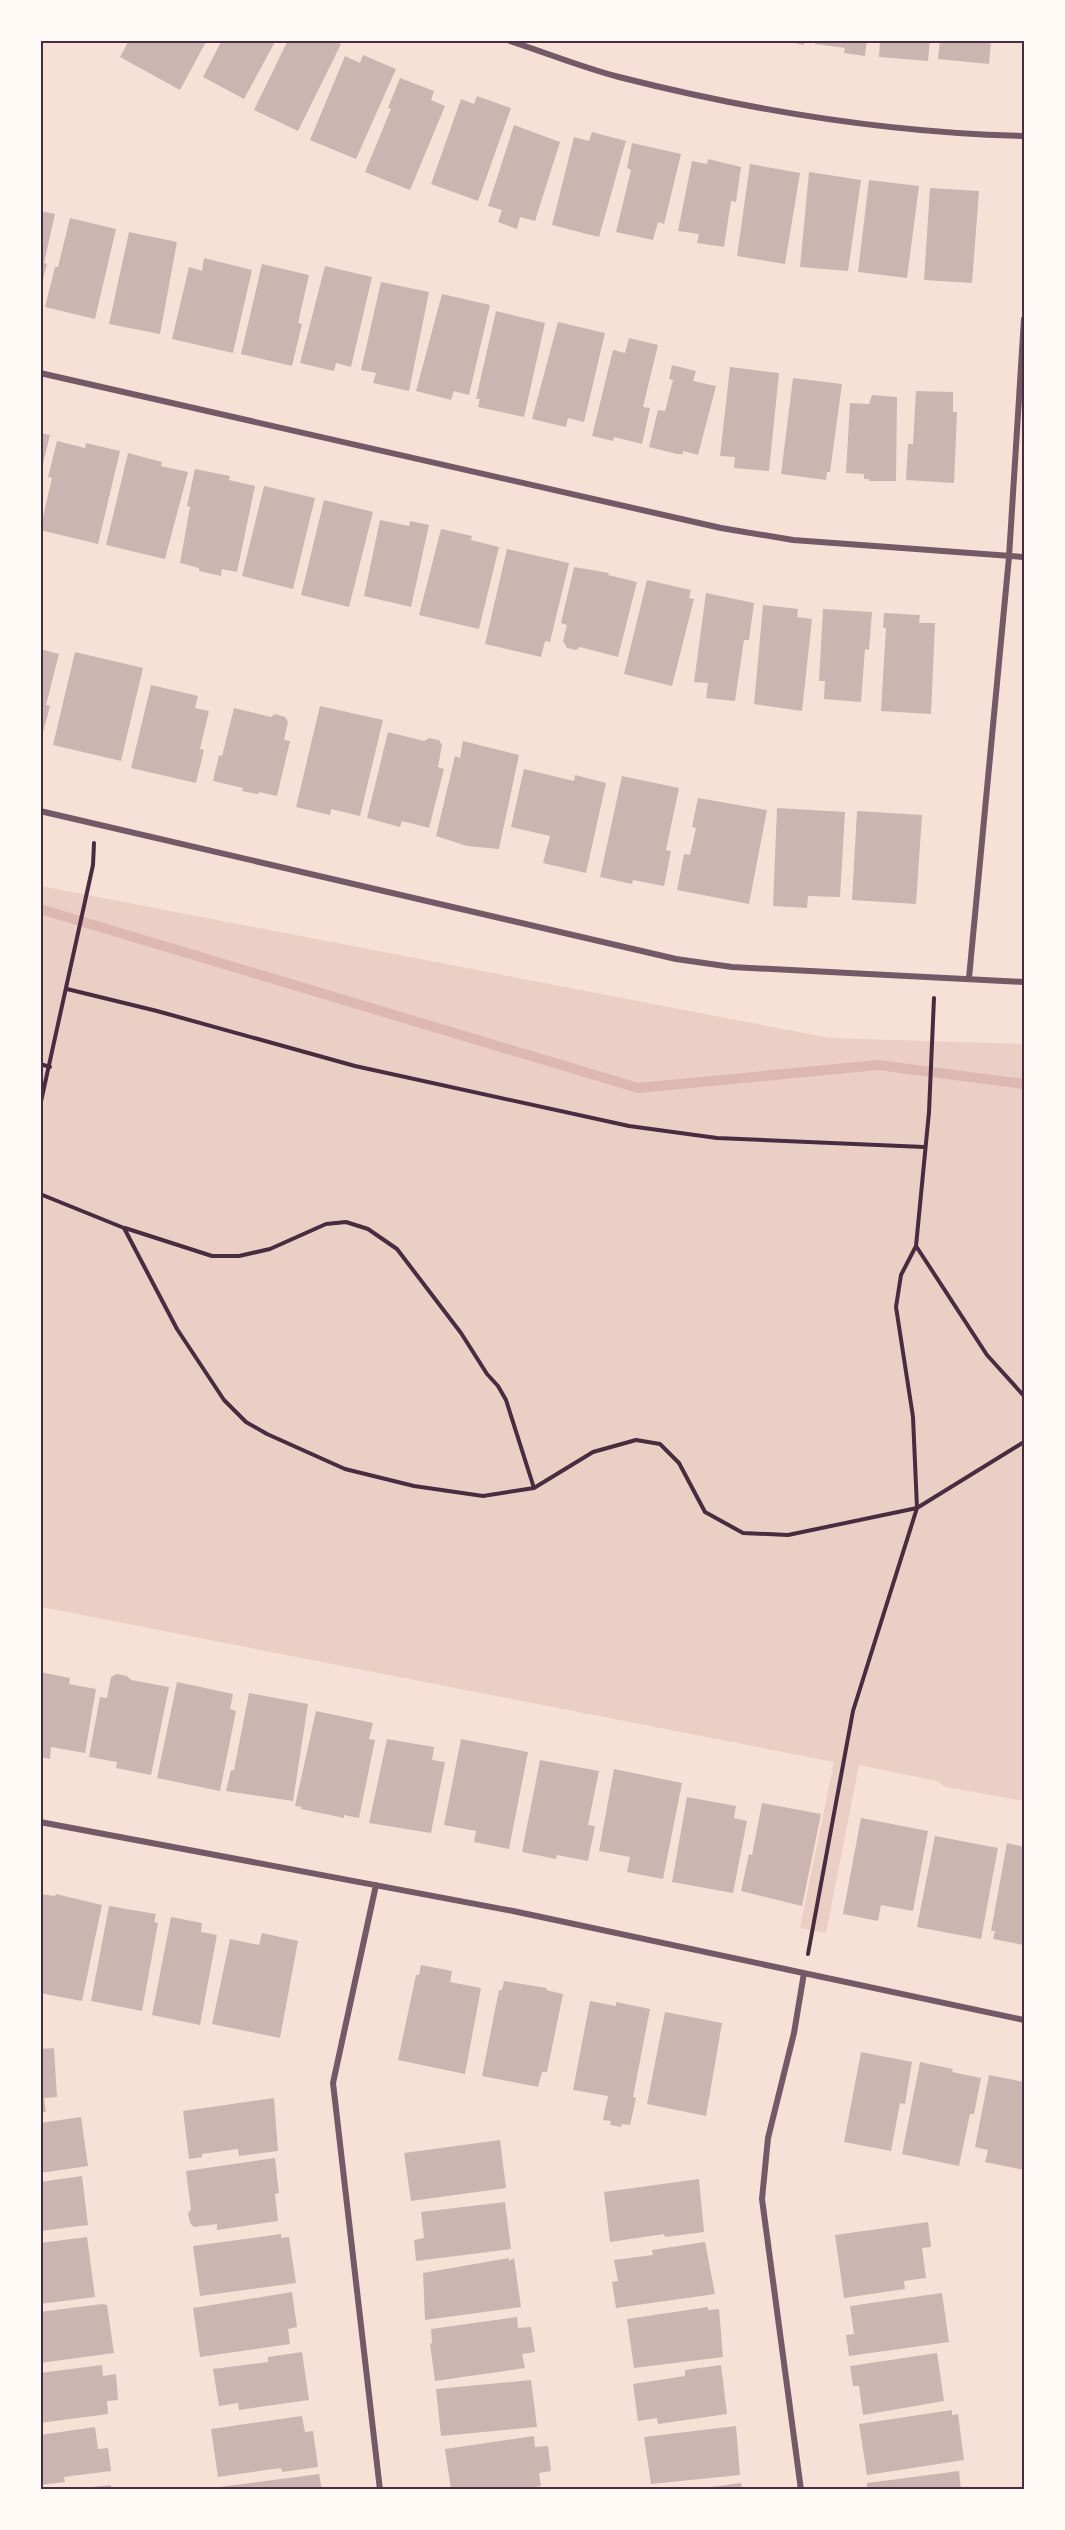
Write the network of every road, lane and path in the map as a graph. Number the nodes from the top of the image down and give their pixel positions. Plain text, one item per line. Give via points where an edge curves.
1 (507, 40) edge
2 (1024, 136) edge
3 (1024, 319) edge
4 (40, 373) edge
5 (1009, 557) junction
6 (1024, 557) edge
7 (40, 811) edge
8 (93, 865) dead end
9 (969, 978) junction
10 (1024, 982) edge
11 (67, 989) junction
12 (932, 1021) dead end
13 (40, 1064) edge
14 (50, 1067) junction
15 (40, 1106) edge
16 (924, 1148) junction
17 (40, 1194) edge
18 (124, 1228) junction
19 (916, 1246) junction
20 (1024, 1395) edge
21 (1024, 1442) edge
22 (534, 1488) junction
23 (916, 1508) junction
24 (40, 1822) edge
25 (376, 1886) junction
26 (804, 1973) junction
27 (1024, 2020) edge
28 (380, 2490) edge
29 (801, 2490) edge

1 - 2 street via 618,76 726,100 849,122
3 - 5 street
4 - 5 street via 721,528 793,540
5 - 6 street
5 - 9 street
7 - 9 street via 676,959 732,967
8 - 11 path
9 - 10 street
11 - 14 path
11 - 16 path via 355,1066 629,1126 717,1138
12 - 16 path
13 - 14 path
14 - 15 path
16 - 19 path
17 - 18 path
18 - 22 path via 177,1329 224,1400 246,1422 345,1469 414,1486 483,1496
18 - 22 path via 212,1256 238,1256 270,1249 326,1224 346,1222 368,1229 397,1250 498,1386
19 - 20 path via 987,1355
19 - 23 path via 901,1275 896,1307 913,1417
21 - 23 path
22 - 23 path via 593,1452 636,1440 660,1444 679,1463 705,1512 743,1533 788,1535
23 - 26 path via 853,1710
24 - 25 street
25 - 26 street
25 - 28 street via 333,2083
26 - 27 street
26 - 29 street via 794,2033 768,2138 762,2199

